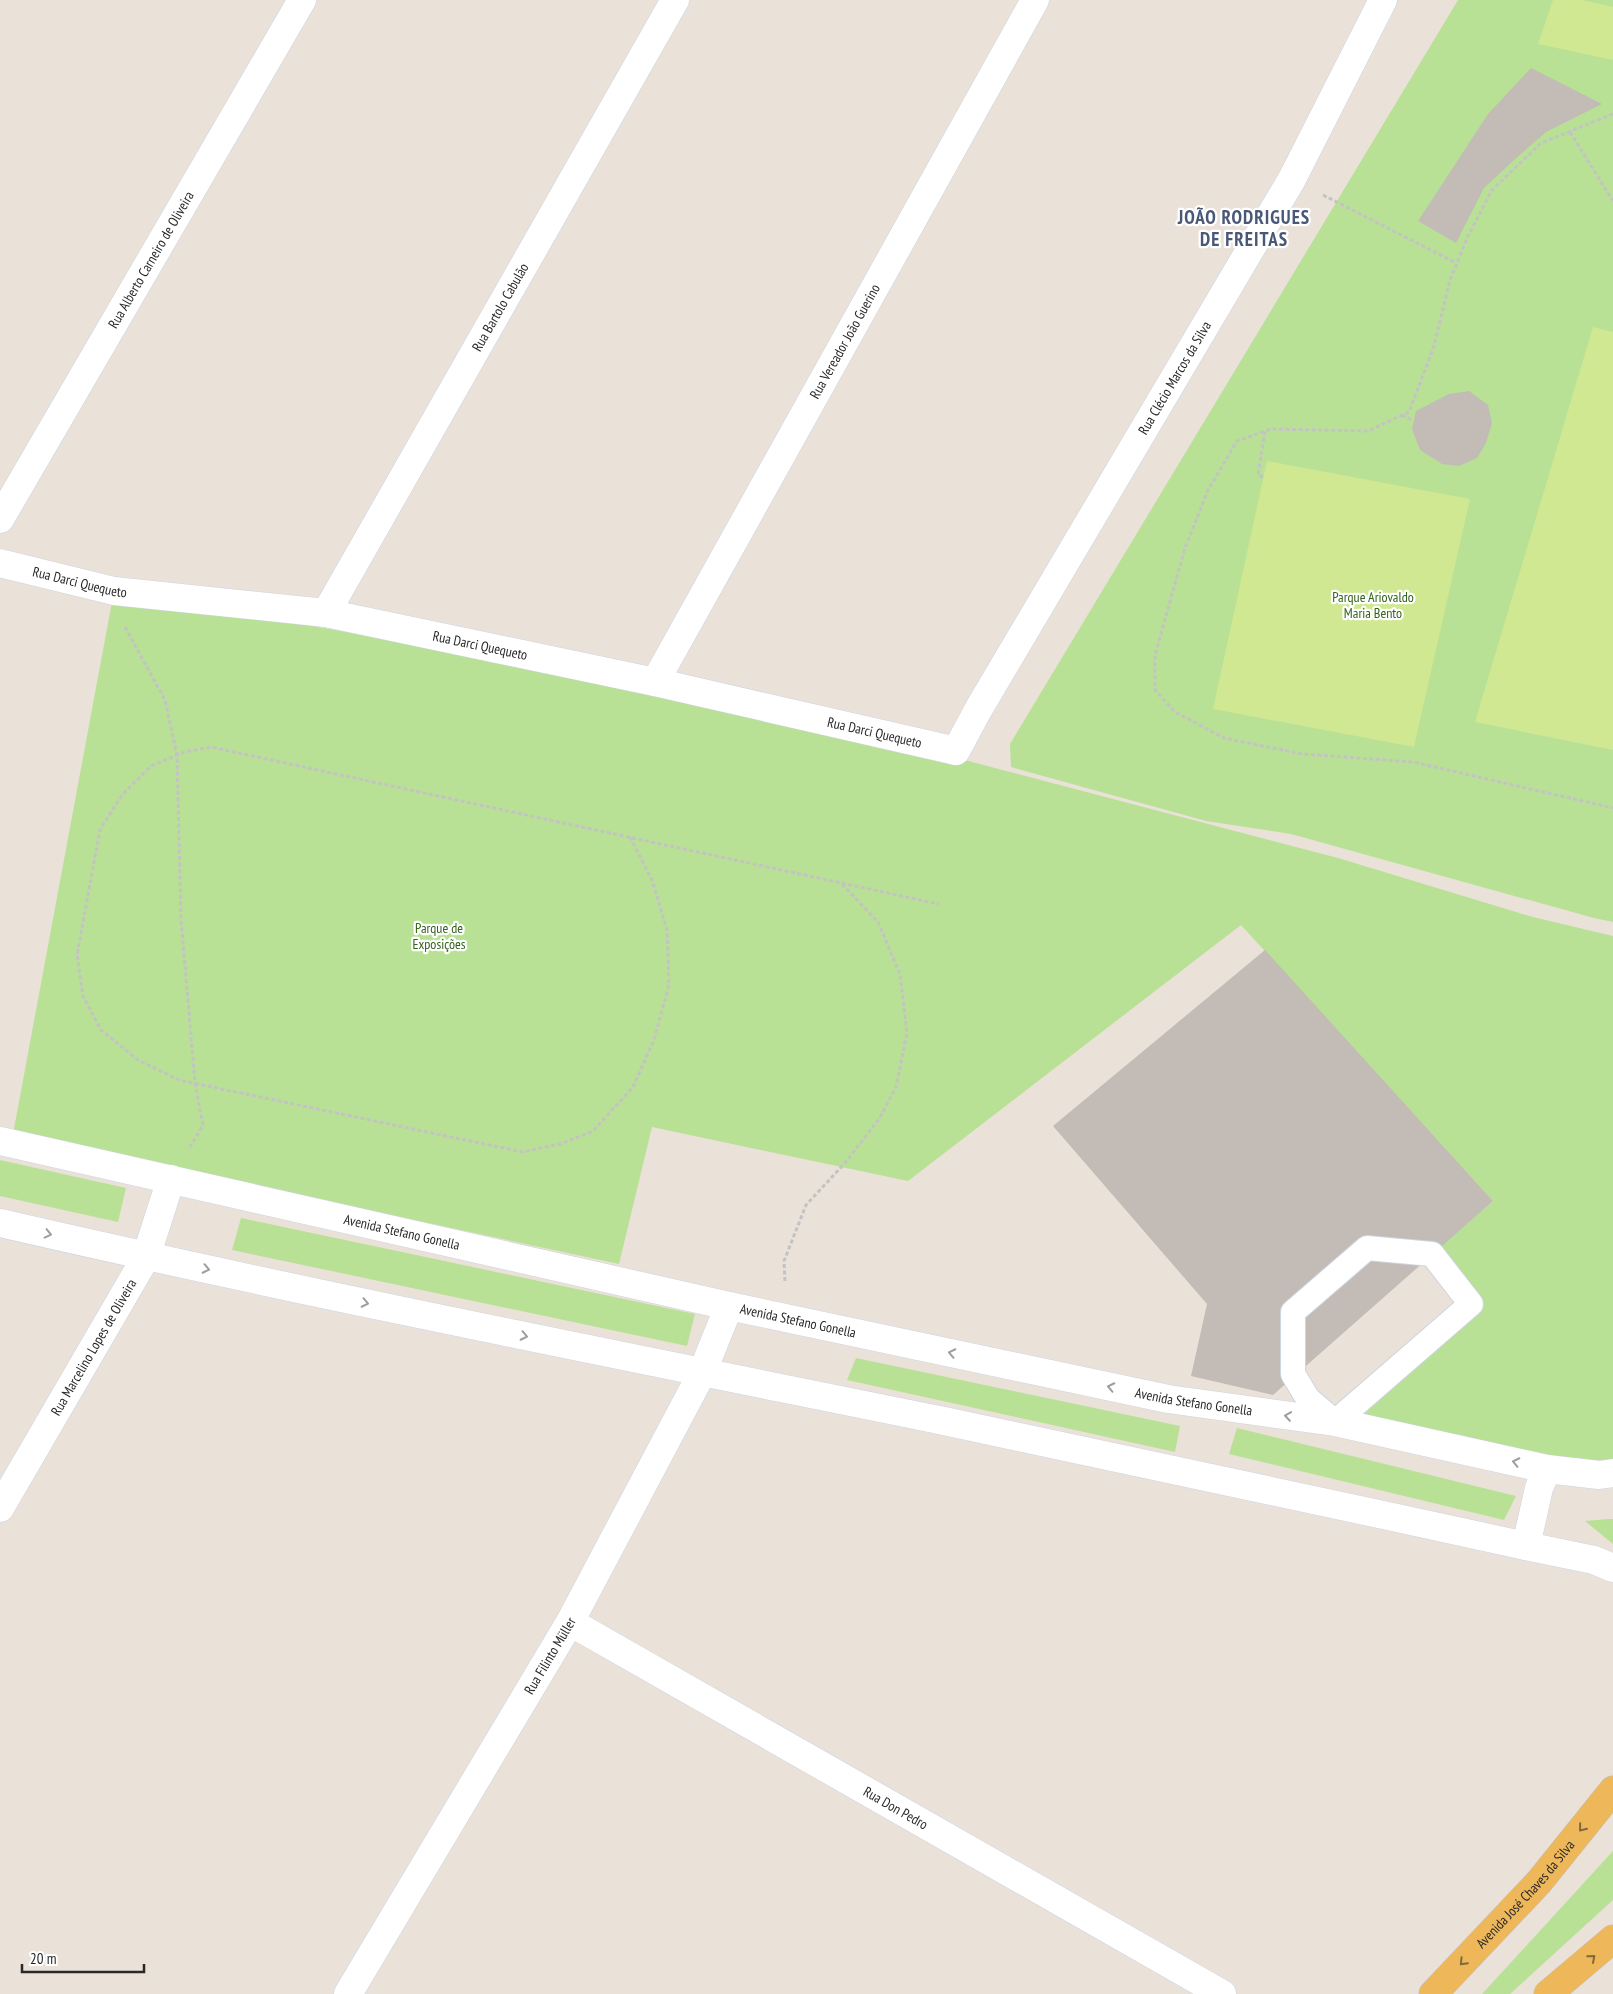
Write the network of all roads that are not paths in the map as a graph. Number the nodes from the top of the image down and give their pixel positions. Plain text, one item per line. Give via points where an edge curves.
1 (302, 0) edge
2 (675, 0) edge
3 (1035, 0) edge
4 (1383, 0) edge
5 (0, 519) edge
6 (0, 563) edge
7 (326, 613) junction
8 (655, 682) junction
9 (956, 750) joint
10 (0, 1141) edge
11 (171, 1179) junction
12 (0, 1223) edge
13 (146, 1257) junction
14 (729, 1306) junction
15 (702, 1373) junction
16 (1335, 1422) junction
17 (1547, 1468) junction
18 (1606, 1474) edge
19 (0, 1508) edge
20 (1526, 1546) junction
21 (1603, 1564) edge
22 (570, 1622) junction
23 (1613, 1790) edge
24 (1613, 1939) edge
25 (348, 1994) edge
26 (1222, 1994) edge
27 (1432, 1994) edge
28 (1548, 1994) edge

1 - 5 street, Rua Alberto Carneiro de Oliveira
2 - 7 street, Rua Bartolo Cabulão
3 - 8 street, Rua Vereador João Guerino
4 - 9 street, Rua Clécio Marcos da Silva via 1292,180
6 - 7 street, Rua Darci Quequeto via 104,590
7 - 8 street, Rua Darci Quequeto
8 - 9 street, Rua Darci Quequeto
10 - 11 street, Avenida Stefano Gonella
11 - 13 street, Rua Marcelino Lopes de Oliveira
11 - 14 street, Avenida Stefano Gonella
12 -> 13 street
13 -> 15 street
13 - 19 street, Rua Marcelino Lopes de Oliveira
14 - 15 street, Rua Filinto Müller
16 -> 14 street, Avenida Stefano Gonella via 1168,1399
15 - 20 street
15 - 22 street, Rua Filinto Müller
16 - 16 lane via 1308,1399 1293,1374 1293,1312 1367,1248 1432,1254 1471,1304
17 -> 16 street, Avenida Stefano Gonella
17 - 18 street, Avenida Stefano Gonella
17 - 20 street via 1539,1488
20 - 21 street
22 - 25 street, Rua Filinto Müller
22 - 26 street, Rua Don Pedro
23 -> 27 main road, Avenida José Chaves da Silva via 1539,1882
28 -> 24 main road

